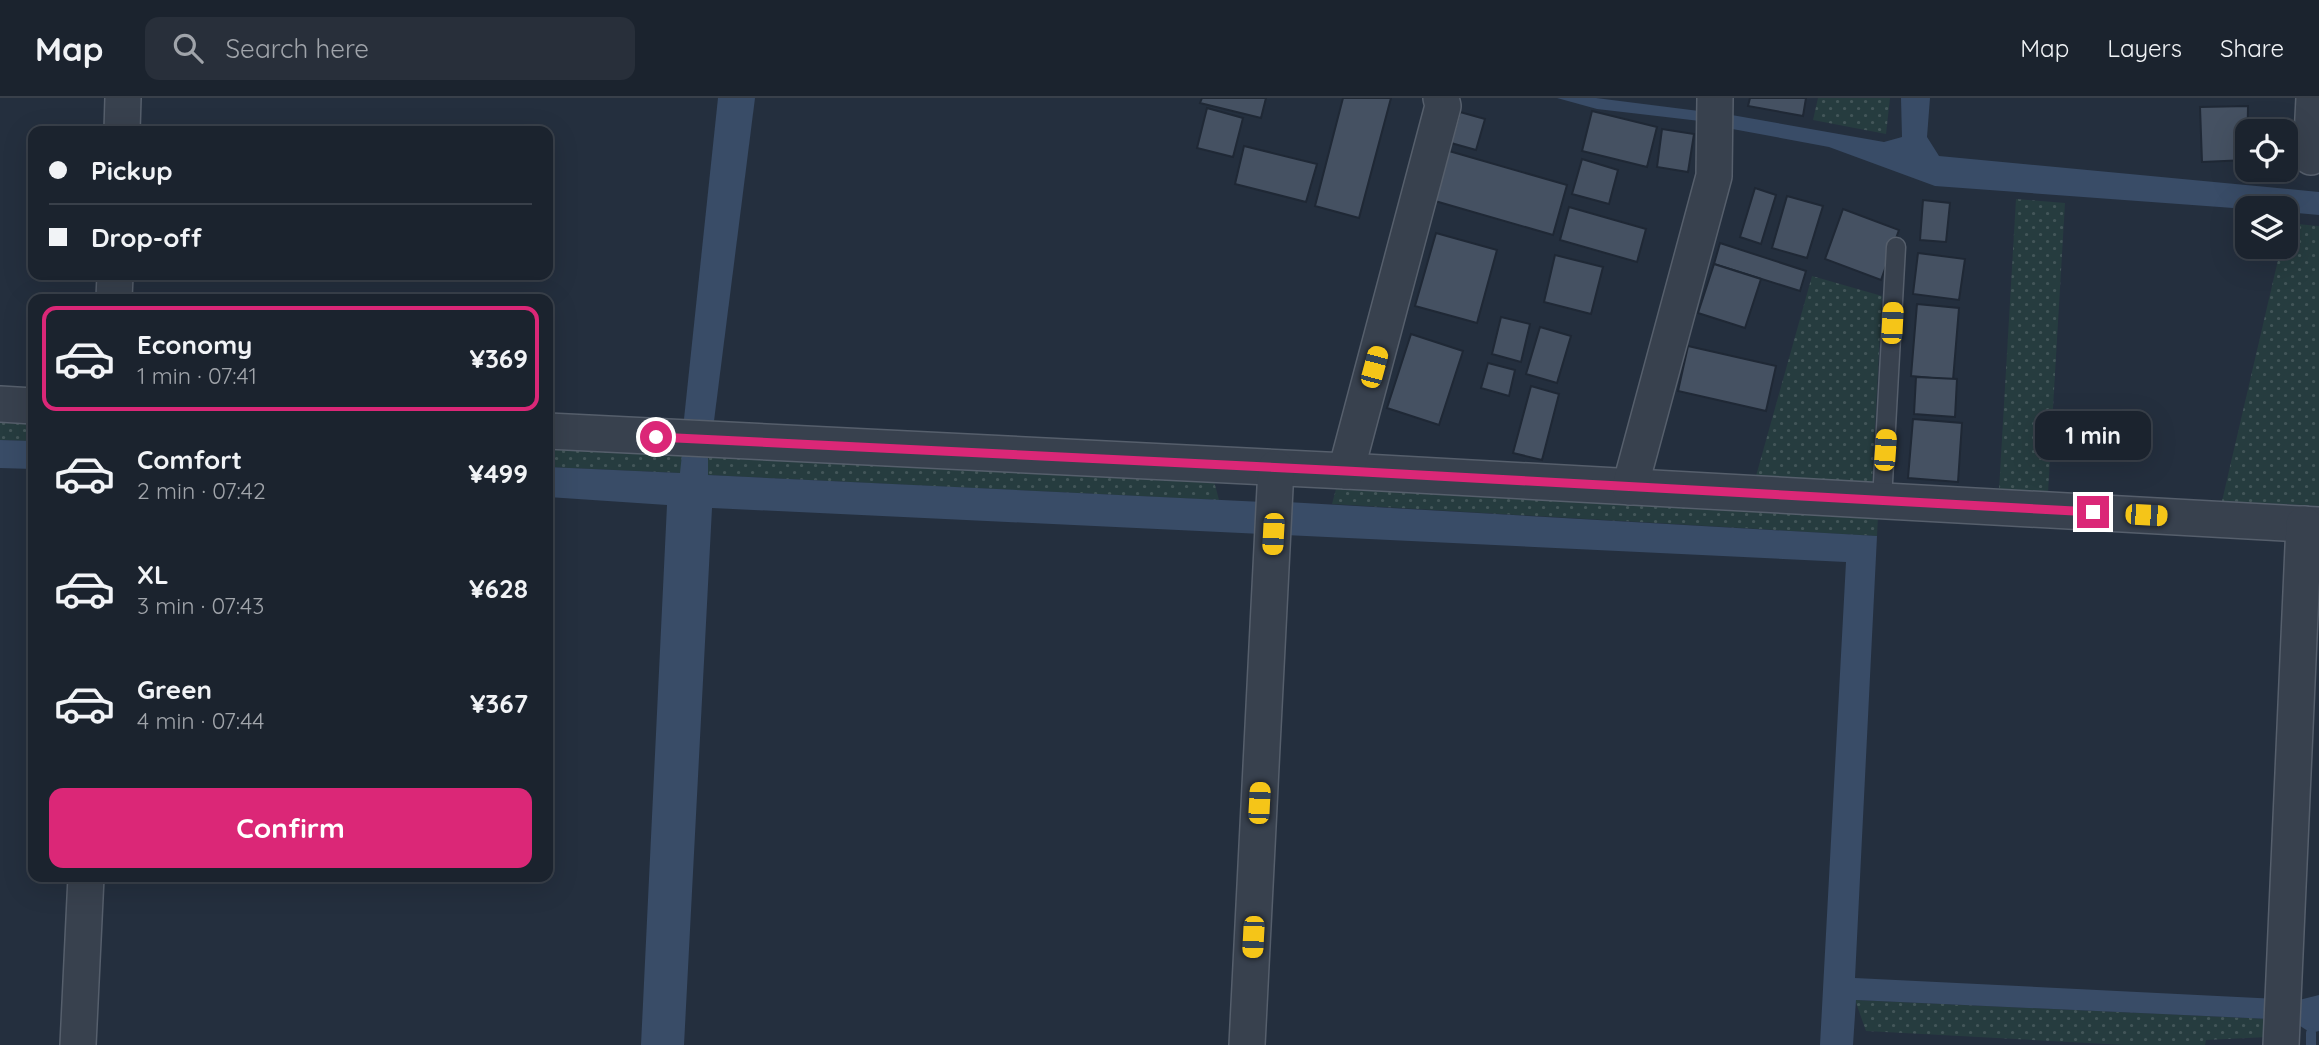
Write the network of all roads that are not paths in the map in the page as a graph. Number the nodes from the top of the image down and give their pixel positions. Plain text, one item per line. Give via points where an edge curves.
1 (123, 98) edge
2 (1441, 98) edge
3 (1715, 98) edge
4 (2314, 98) edge
5 (122, 126) edge
6 (2311, 157) dead end
7 (1896, 247) dead end
8 (0, 404) edge
9 (28, 406) edge
10 (553, 431) edge
11 (1276, 468) junction
12 (1346, 471) junction
13 (1630, 486) junction
14 (1882, 500) junction
15 (2311, 524) edge
16 (86, 882) edge
17 (2281, 1037) edge
18 (78, 1045) edge
19 (1247, 1045) edge

1 - 5 street
2 - 12 street via 1443,106
3 - 13 street via 1714,176
4 - 6 street
7 - 14 lane
8 - 9 street
10 - 11 street
11 - 12 street
11 - 19 street
12 - 13 street
13 - 14 street
14 - 15 street
15 - 17 street
16 - 18 street

